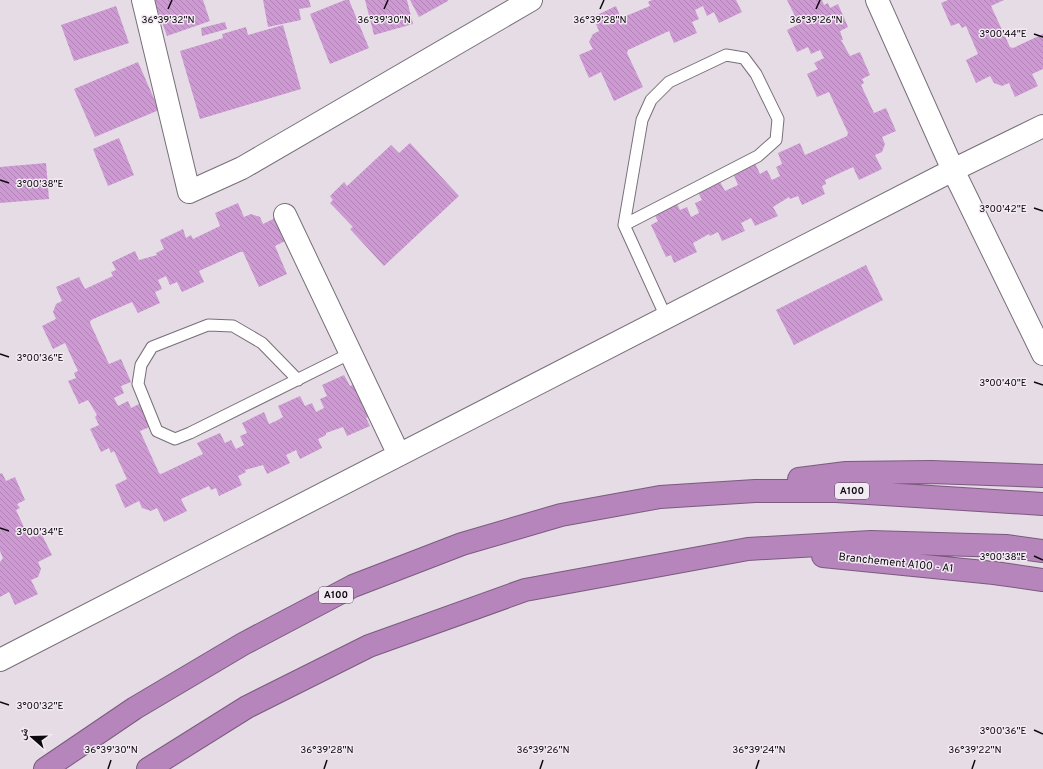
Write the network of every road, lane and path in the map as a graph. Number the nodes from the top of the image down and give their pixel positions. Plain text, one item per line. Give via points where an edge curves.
1 (143, 0) edge
2 (530, 0) edge
3 (877, 0) edge
4 (1043, 126) edge
5 (953, 170) junction
6 (285, 215) dead end
7 (624, 225) junction
8 (666, 317) junction
9 (351, 353) junction
10 (1043, 354) edge
11 (298, 380) junction
12 (399, 455) junction
13 (1043, 476) edge
14 (660, 497) junction
15 (1043, 504) edge
16 (748, 549) junction
17 (1043, 551) edge
18 (1043, 580) edge
19 (0, 660) edge
20 (45, 769) edge
21 (148, 769) edge

1 - 2 street via 189,192 242,168
3 - 5 street
4 - 5 street
5 - 8 street
5 - 10 street
6 - 9 street
7 - 7 lane via 758,156 776,140 778,119 756,74 744,58 726,55 670,82 651,100 642,120
7 - 8 lane
8 - 12 street
9 - 11 lane
9 - 12 street
11 - 11 lane via 262,343 233,326 208,325 152,346 141,365 138,384 158,431 175,439
12 - 19 street
13 - 14 highway via 931,472 846,473
14 - 15 highway, A100 / A100 via 755,491 836,491
14 - 20 highway, A100 / A100 via 561,515 462,544 354,586 243,644 135,708
16 - 17 highway via 871,542 1006,546
16 - 18 highway, Branchement A100 - A1
16 - 21 highway via 525,590 369,646 247,707

